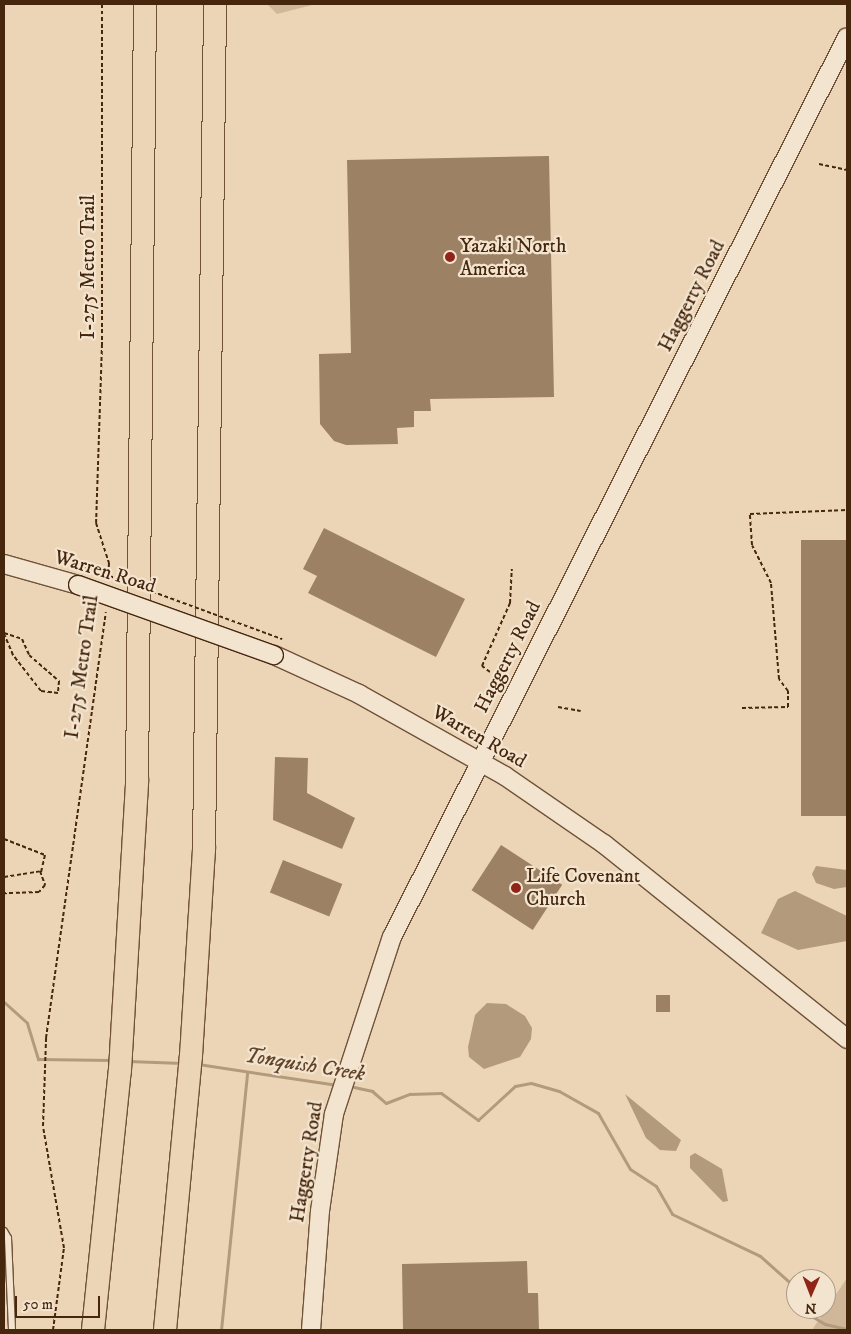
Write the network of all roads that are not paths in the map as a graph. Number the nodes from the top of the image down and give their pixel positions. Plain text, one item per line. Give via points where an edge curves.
1 (145, 4) edge
2 (215, 4) edge
3 (847, 37) edge
4 (4, 564) edge
5 (479, 760) junction
6 (847, 1040) edge
7 (4, 1231) edge
8 (12, 1330) edge
9 (93, 1330) edge
10 (165, 1330) edge
11 (311, 1330) edge

1 - 9 highway via 137,781 120,1062
2 - 10 highway via 207,737 190,1064
3 - 5 main road, Haggerty Road
4 - 5 main road, Warren Road, bridge via 78,584 274,655 359,694
5 - 6 main road, Warren Road via 596,838
5 - 11 main road, Haggerty Road via 392,937 341,1085 327,1152
7 - 8 lane via 8,1238

